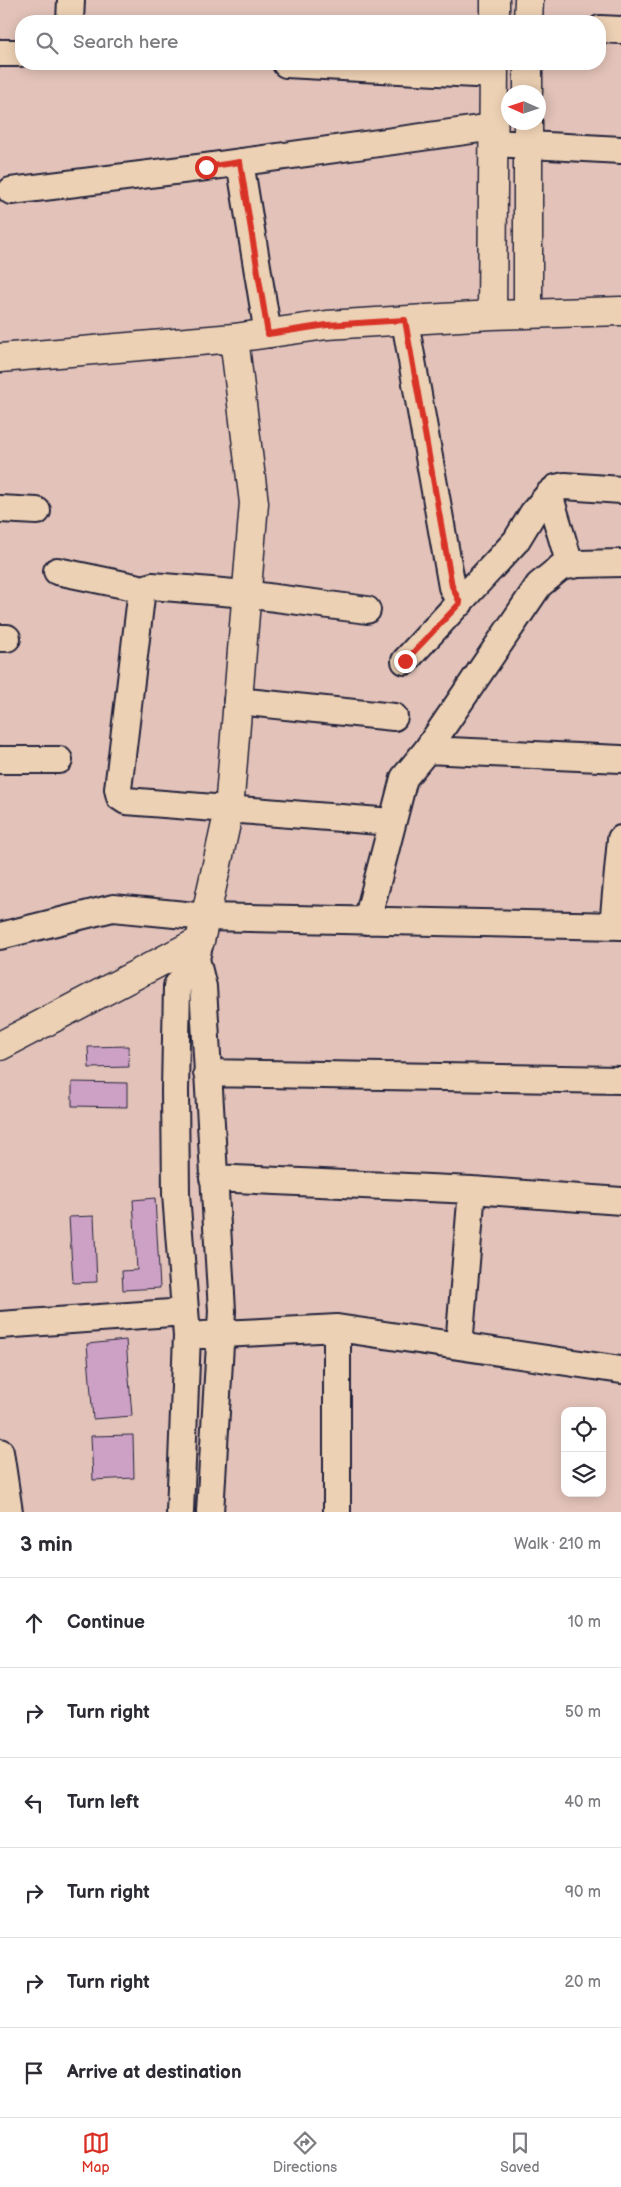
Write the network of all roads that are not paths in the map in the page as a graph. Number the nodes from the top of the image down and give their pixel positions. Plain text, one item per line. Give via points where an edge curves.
1 (71, 0) edge
2 (495, 0) edge
3 (529, 0) edge
4 (70, 15) edge
5 (495, 15) edge
6 (528, 15) edge
7 (606, 30) edge
8 (621, 30) edge
9 (0, 53) edge
10 (15, 53) edge
11 (494, 70) edge
12 (528, 70) edge
13 (528, 85) edge
14 (528, 134) edge
15 (493, 135) junction
16 (621, 150) edge
17 (240, 162) junction
18 (11, 191) dead end
19 (621, 311) edge
20 (528, 314) junction
21 (492, 315) junction
22 (405, 320) junction
23 (268, 334) junction
24 (234, 338) junction
25 (0, 358) edge
26 (621, 490) edge
27 (549, 494) junction
28 (0, 509) edge
29 (37, 511) dead end
30 (621, 563) edge
31 (570, 566) junction
32 (57, 571) dead end
33 (144, 589) junction
34 (246, 594) junction
35 (460, 603) junction
36 (367, 610) dead end
37 (405, 661) dead end
38 (237, 701) junction
39 (394, 717) dead end
40 (427, 750) junction
41 (621, 759) edge
42 (0, 760) edge
43 (59, 760) dead end
44 (229, 810) junction
45 (392, 822) junction
46 (621, 839) edge
47 (367, 921) junction
48 (617, 926) edge
49 (0, 936) edge
50 (200, 939) junction
51 (0, 1046) edge
52 (207, 1073) junction
53 (621, 1080) edge
54 (213, 1178) junction
55 (472, 1190) junction
56 (621, 1201) edge
57 (186, 1324) junction
58 (0, 1325) edge
59 (337, 1328) junction
60 (220, 1333) junction
61 (458, 1346) junction
62 (621, 1370) edge
63 (0, 1452) edge
64 (9, 1512) edge
65 (180, 1512) edge
66 (210, 1512) edge
67 (337, 1512) edge

1 - 4 street
2 - 5 street
3 - 6 street
7 - 8 street
9 - 10 street
11 - 15 street
12 - 13 street
14 - 15 street
14 - 16 street
14 - 20 street
15 - 17 street
15 - 21 street
17 - 18 street
17 - 23 street
19 - 20 street
20 - 21 street
21 - 22 street
22 - 23 street via 327,325
22 - 35 street via 452,586
23 - 24 street
24 - 25 street
24 - 34 street via 254,503
26 - 27 street via 565,486
27 - 31 street
27 - 35 street via 532,513 516,541
28 - 29 street
30 - 31 street
31 - 40 street via 561,567 538,586
32 - 33 street
33 - 34 street via 152,586
33 - 44 street via 119,779 120,797 126,801
34 - 36 street
34 - 38 street
35 - 37 street
38 - 39 street
38 - 44 street
40 - 41 street
40 - 45 street via 404,778
42 - 43 street
44 - 45 street
44 - 50 street
45 - 47 street
46 - 48 street
47 - 48 street
47 - 50 street
49 - 50 street via 113,908
50 - 51 street
50 - 52 street
50 - 57 street via 177,986 176,1194
52 - 53 street
52 - 54 street
54 - 55 street
54 - 60 street via 222,1312
55 - 56 street
55 - 61 street
57 - 58 street
57 - 60 street
57 - 65 street
59 - 60 street
59 - 61 street
59 - 67 street
60 - 66 street
61 - 62 street
63 - 64 street

